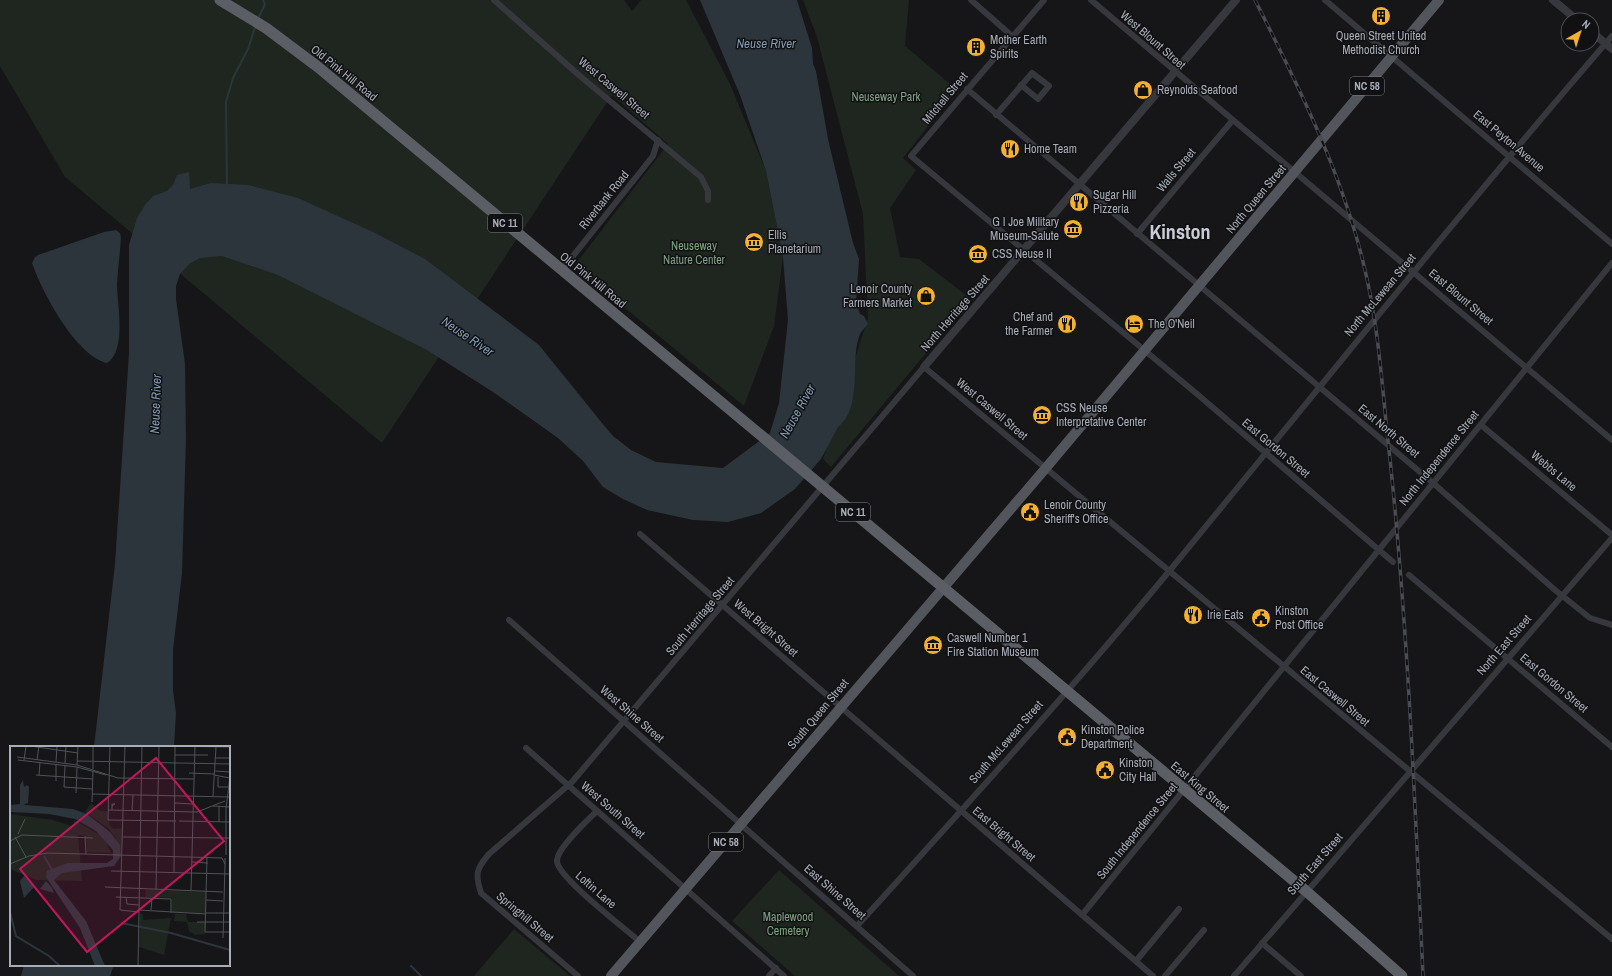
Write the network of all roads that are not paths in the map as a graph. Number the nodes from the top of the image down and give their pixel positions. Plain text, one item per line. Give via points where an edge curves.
1 (220, 0) edge
2 (494, 0) edge
3 (971, 0) edge
4 (1044, 0) edge
5 (1090, 0) edge
6 (1236, 0) edge
7 (1325, 0) edge
8 (1439, 0) edge
9 (1553, 0) edge
10 (1567, 12) edge
11 (1012, 36) junction
12 (1612, 36) edge
13 (1600, 39) edge
14 (1609, 46) edge
15 (1392, 57) junction
16 (1174, 72) junction
17 (1021, 85) junction
18 (967, 89) junction
19 (996, 115) junction
20 (1232, 120) junction
21 (658, 140) junction
22 (911, 156) joint
23 (1511, 156) junction
24 (1295, 172) junction
25 (1080, 185) junction
26 (708, 200) dead end
27 (1137, 234) junction
28 (1612, 244) edge
29 (1023, 251) junction
30 (1612, 263) edge
31 (561, 271) junction
32 (1414, 272) junction
33 (1199, 286) junction
34 (1144, 352) junction
35 (924, 366) junction
36 (1527, 368) junction
37 (1318, 387) junction
38 (1481, 424) junction
39 (1612, 440) edge
40 (1265, 453) junction
41 (1045, 469) junction
42 (1433, 483) junction
43 (820, 484) junction
44 (640, 534) dead end
45 (1612, 535) edge
46 (1612, 538) edge
47 (1379, 550) junction
48 (1393, 562) dead end
49 (1169, 571) junction
50 (1409, 575) dead end
51 (943, 589) junction
52 (1562, 595) junction
53 (723, 606) junction
54 (509, 620) dead end
55 (1612, 625) edge
56 (1507, 658) junction
57 (1284, 667) junction
58 (1065, 691) junction
59 (841, 708) junction
60 (624, 721) junction
61 (1612, 747) edge
62 (526, 748) dead end
63 (1411, 769) junction
64 (568, 785) junction
65 (1184, 790) junction
66 (597, 811) junction
67 (960, 811) junction
68 (741, 824) junction
69 (478, 866) joint
70 (686, 889) junction
71 (1306, 891) junction
72 (1179, 910) dead end
73 (1082, 915) junction
74 (857, 926) junction
75 (1204, 930) dead end
76 (1612, 939) edge
77 (640, 942) junction
78 (1262, 943) junction
79 (1136, 962) junction
80 (776, 968) junction
81 (613, 975) edge
82 (1235, 975) edge
83 (578, 976) edge
84 (769, 976) edge
85 (784, 976) edge
86 (913, 976) edge
87 (1153, 976) edge
88 (1165, 976) edge
89 (1300, 976) edge
90 (1402, 976) edge

1 - 31 highway, Old Pink Hill Road / NC 11 via 266,28 318,67
2 - 21 street, West Caswell Street
3 - 11 street
4 - 11 street, Mitchell Street
5 - 16 street, West Blount Street
6 - 16 street, North Herritage Street
7 - 15 street, East Peyton Avenue
8 - 15 main road, North Queen Street / NC 58
9 - 10 street
11 - 18 street, Mitchell Street
12 - 14 street, North McLewean Street
13 - 14 street
14 - 23 street, North McLewean Street
15 - 23 street, East Peyton Avenue
15 - 24 main road, North Queen Street / NC 58
16 - 20 street, West Blount Street
16 - 25 street, North Herritage Street
17 - 17 street via 1032,73 1049,86 1038,99
17 - 19 street
18 - 19 street, East North Street
18 - 22 street, Mitchell Street
19 - 25 street, East North Street
20 - 24 street, West Blount Street
20 - 27 street, Walls Street
21 - 26 street, West Caswell Street via 701,177 708,191
21 - 31 street, Riverbank Road via 653,156
22 - 29 street, East Gordon Street
23 - 28 street, East Peyton Avenue
23 - 32 street, North McLewean Street
24 - 32 street, East Blount Street
24 - 33 main road, North Queen Street / NC 58
25 - 27 street, East North Street
25 - 29 street, North Herritage Street
27 - 33 street, East North Street
29 - 34 street, East Gordon Street
29 - 35 street, North Herritage Street
30 - 36 street, North Independence Street
31 - 43 highway, Old Pink Hill Road / NC 11
32 - 36 street, East Blount Street
32 - 37 street, North McLewean Street
33 - 34 main road, North Queen Street / NC 58
33 - 37 street, East North Street
34 - 40 street, East Gordon Street
34 - 41 main road, North Queen Street / NC 58
35 - 41 street, West Caswell Street
35 - 43 street, South Herritage Street
36 - 38 street, North Independence Street
36 - 39 street, East Blount Street
37 - 40 street, North McLewean Street
37 - 42 street, East North Street
38 - 42 street, North Independence Street
38 - 45 street, Webbs Lane
40 - 47 street, East Gordon Street
40 - 49 street, North McLewean Street
41 - 49 street, East Caswell Street
41 - 51 main road, South Queen Street / NC 58
42 - 47 street, North Independence Street
42 - 52 street, East North Street
43 - 51 highway, Old Pink Hill Road / NC 11
43 - 53 street, South Herritage Street
44 - 53 street, West Bright Street
46 - 52 street, North East Street
47 - 48 street, East Gordon Street
47 - 57 street, North Independence Street
49 - 57 street, East Caswell Street
49 - 58 street, South McLewean Street
50 - 56 street, East Gordon Street
51 - 58 highway, East King Street / NC 11
51 - 59 main road, South Queen Street / NC 58
52 - 55 street, East North Street via 1590,618
52 - 56 street, North East Street
53 - 59 street, West Bright Street
53 - 60 street, South Herritage Street
54 - 60 street, West Shine Street
56 - 61 street, East Gordon Street
56 - 63 street, North East Street
57 - 63 street, East Caswell Street
57 - 65 street, South Independence Street
58 - 65 highway, East King Street / NC 11
58 - 67 street, South McLewean Street
59 - 67 street, East Bright Street
59 - 68 main road, South Queen Street / NC 58
60 - 64 street, South Herritage Street
60 - 68 street, West Shine Street
62 - 64 street, West South Street
63 - 71 street, South East Street
63 - 76 street, East Caswell Street
64 - 66 street, West South Street
64 - 69 street, South Herritage Street
65 - 71 highway, East King Street / NC 11
65 - 73 street, South Independence Street
66 - 70 street, West South Street
66 - 77 street, Loftin Lane via 558,854 558,866 567,879
67 - 73 street, East Bright Street
67 - 74 street, South McLewean Street
68 - 70 main road, South Queen Street / NC 58
68 - 74 street, East Shine Street
69 - 83 street, Springhill Street via 476,879 481,893
70 - 77 main road, South Queen Street / NC 58
70 - 80 street, West South Street
71 - 78 street, South East Street
71 - 90 highway, East King Street / NC 11
72 - 79 street
73 - 79 street, East Bright Street
74 - 86 street, East Shine Street
75 - 88 street
77 - 81 main road, South Queen Street / NC 58
78 - 82 street, South East Street
78 - 89 street
79 - 87 street, East Bright Street
80 - 84 street
80 - 85 street, West South Street

